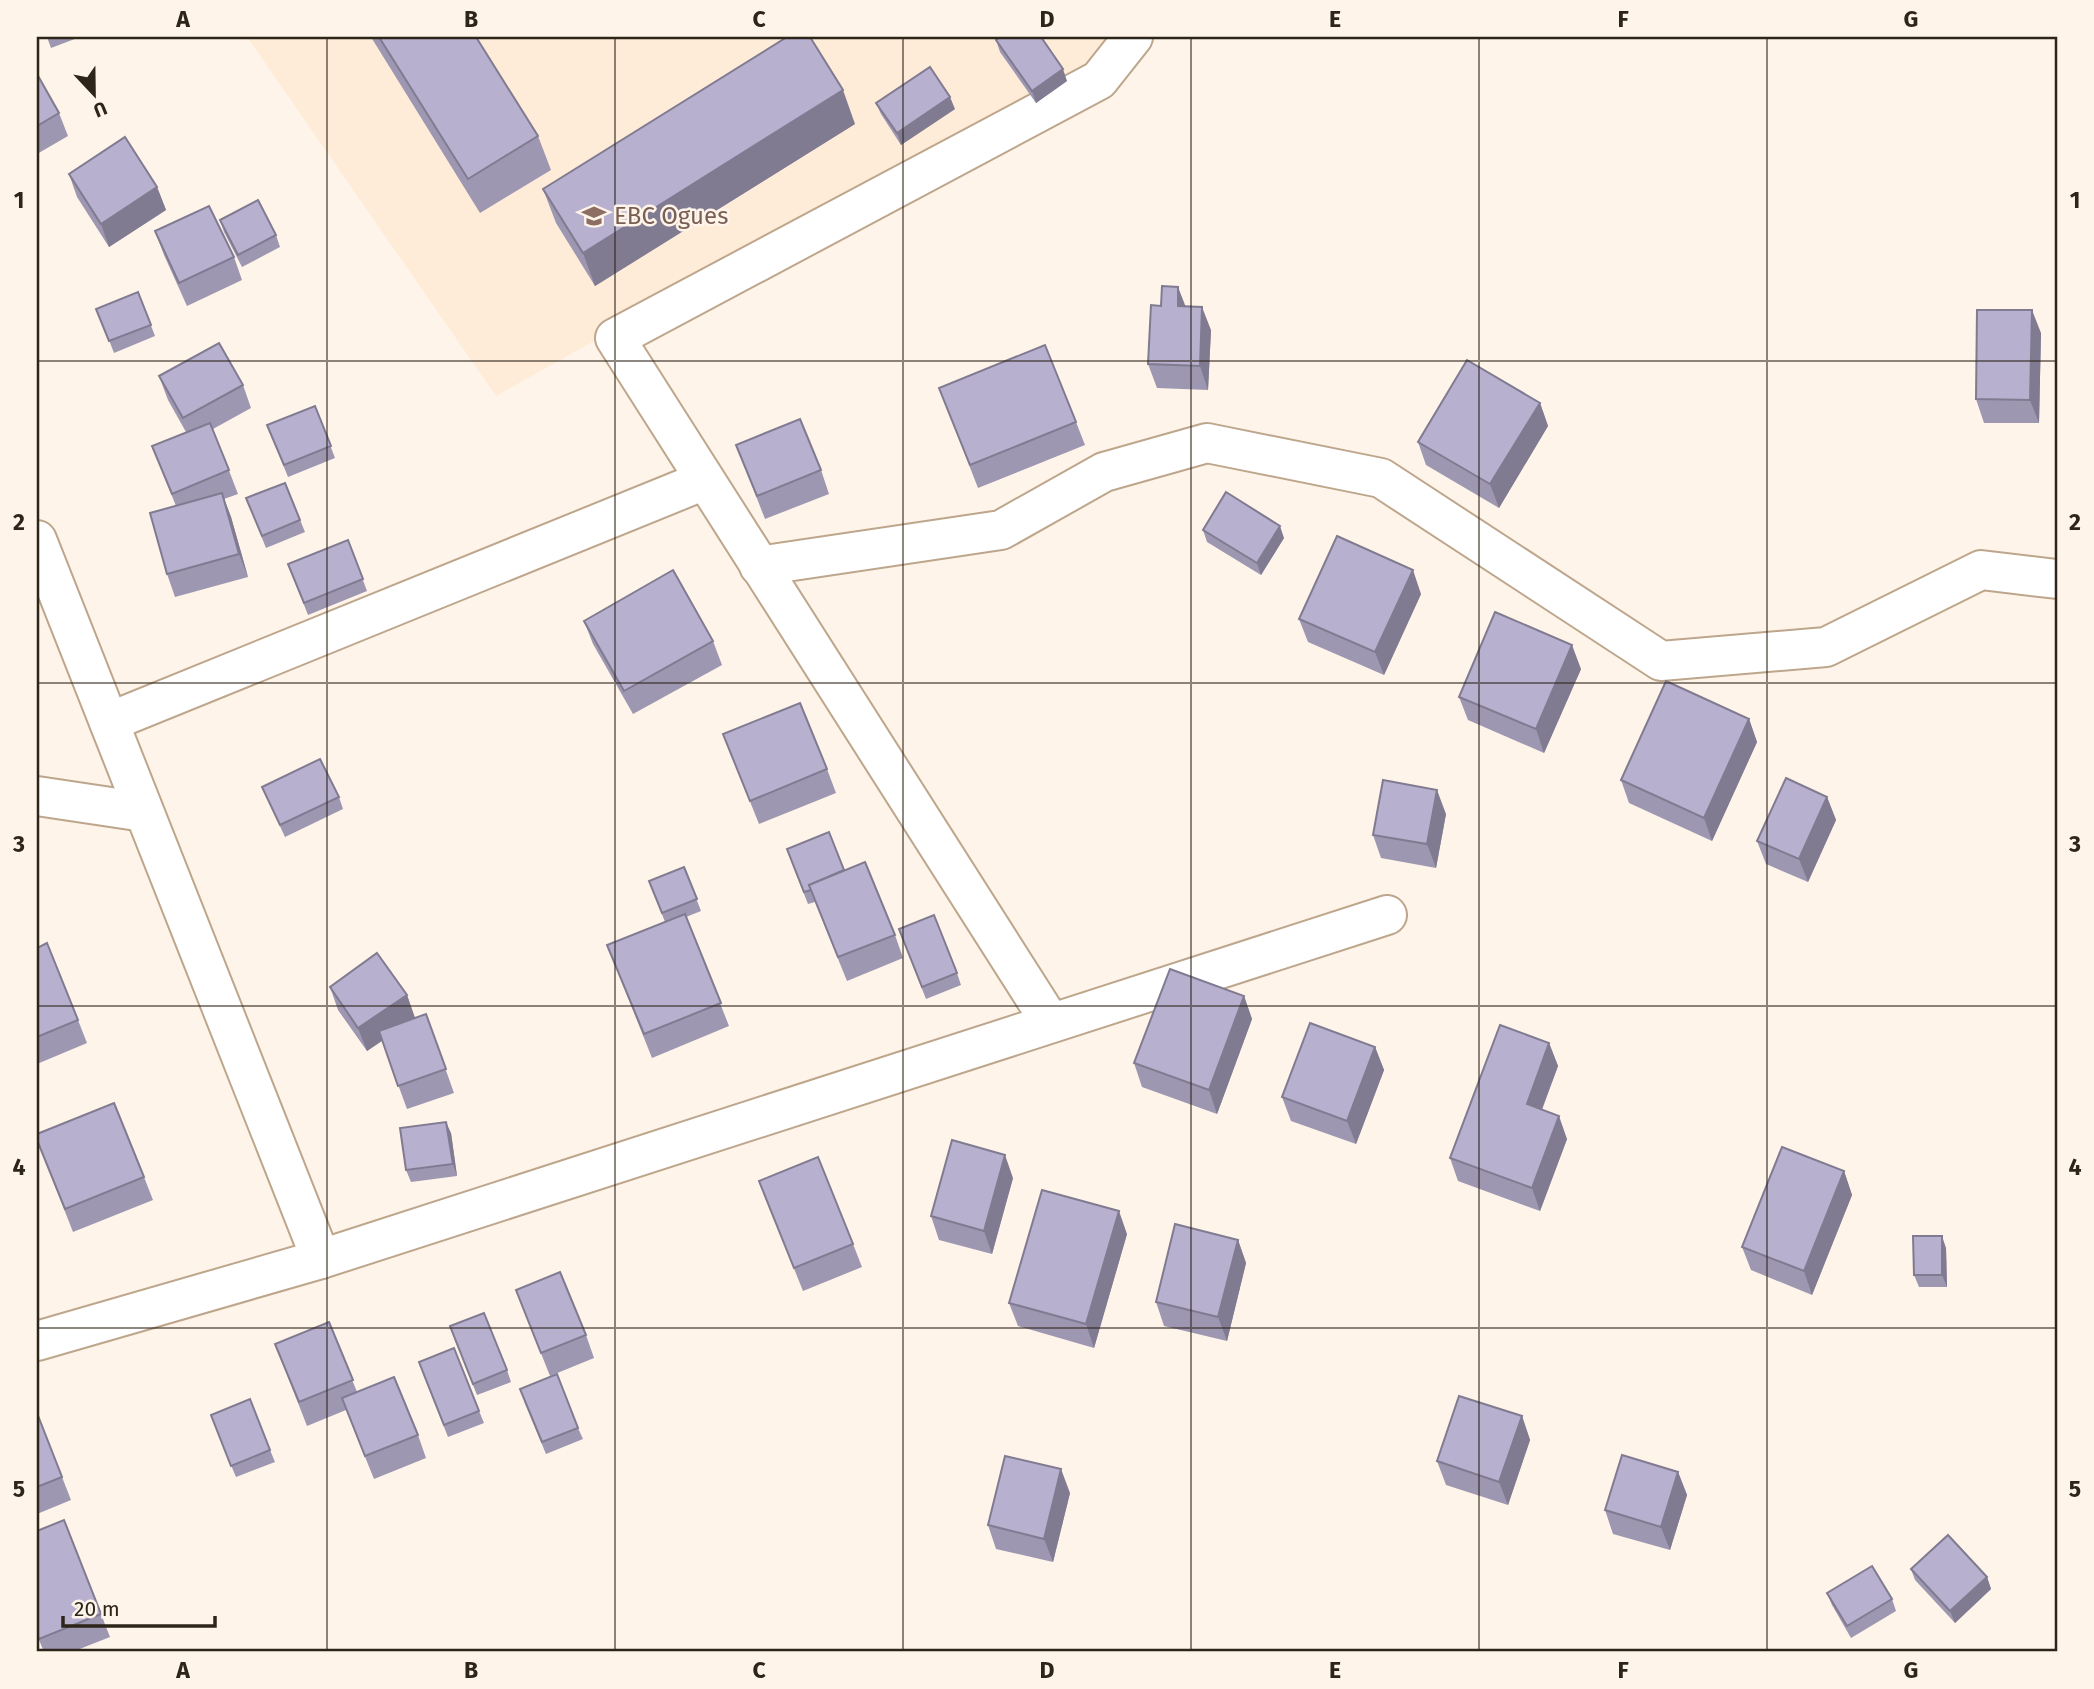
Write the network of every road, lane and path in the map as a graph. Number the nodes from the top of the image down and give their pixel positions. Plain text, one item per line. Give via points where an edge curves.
1 (1133, 37) edge
2 (705, 480) junction
3 (37, 540) edge
4 (759, 566) junction
5 (2057, 579) edge
6 (109, 722) junction
7 (37, 796) edge
8 (144, 812) junction
9 (1387, 915) dead end
10 (1051, 1023) junction
11 (321, 1259) junction
12 (37, 1341) edge

1 - 2 street via 1099,80 615,338
2 - 4 street
2 - 6 street
3 - 6 street
4 - 5 street via 1000,530 1104,472 1207,443 1381,478 1661,661 1826,647 1981,570
4 - 10 street
6 - 8 street
7 - 8 street
8 - 11 street
9 - 10 street
10 - 11 street
11 - 12 street

